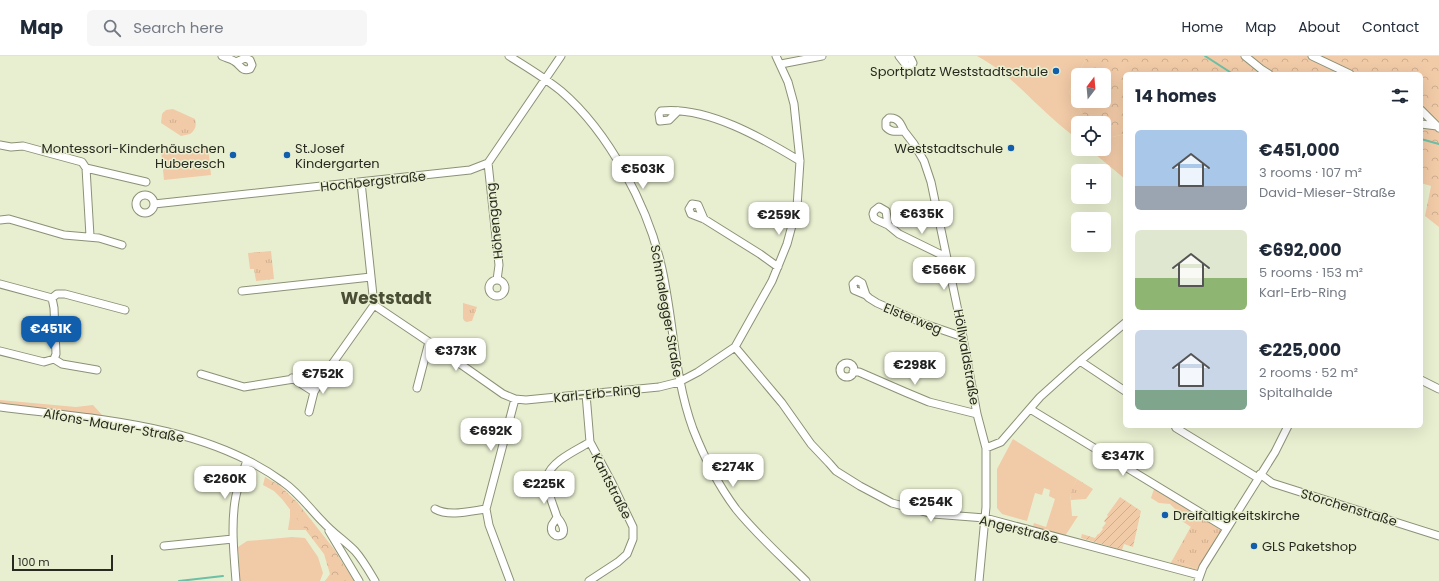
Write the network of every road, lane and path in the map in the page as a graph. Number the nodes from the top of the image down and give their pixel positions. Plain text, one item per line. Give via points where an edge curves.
1 (222, 56) edge
2 (509, 56) edge
3 (562, 56) edge
4 (776, 56) edge
5 (822, 56) edge
6 (899, 56) edge
7 (903, 56) edge
8 (1245, 56) edge
9 (1312, 56) edge
10 (236, 62) dead end
11 (781, 64) junction
12 (1266, 72) edge
13 (1346, 72) edge
14 (546, 79) junction
15 (678, 111) dead end
16 (1423, 112) edge
17 (1423, 124) edge
18 (1438, 127) edge
19 (904, 131) dead end
20 (0, 145) edge
21 (800, 160) junction
22 (488, 163) junction
23 (86, 168) junction
24 (146, 182) dead end
25 (361, 182) junction
26 (154, 204) dead end
27 (704, 218) dead end
28 (0, 220) edge
29 (888, 225) dead end
30 (90, 236) junction
31 (122, 245) dead end
32 (946, 257) junction
33 (778, 267) junction
34 (371, 277) junction
35 (497, 280) dead end
36 (0, 284) edge
37 (242, 291) dead end
38 (866, 295) dead end
39 (52, 298) junction
40 (374, 305) junction
41 (125, 310) dead end
42 (1123, 325) edge
43 (962, 336) junction
44 (429, 342) junction
45 (735, 347) junction
46 (0, 351) edge
47 (54, 359) junction
48 (1080, 361) junction
49 (97, 370) dead end
50 (853, 372) dead end
51 (201, 374) dead end
52 (325, 374) junction
53 (292, 378) junction
54 (1424, 381) edge
55 (679, 382) junction
56 (416, 388) dead end
57 (1439, 389) edge
58 (1123, 390) edge
59 (314, 392) junction
60 (586, 394) junction
61 (515, 399) junction
62 (0, 407) edge
63 (1030, 409) junction
64 (309, 412) dead end
65 (977, 414) junction
66 (1176, 428) edge
67 (1287, 428) edge
68 (590, 442) junction
69 (986, 448) junction
70 (247, 460) junction
71 (1259, 476) junction
72 (435, 509) dead end
73 (486, 509) junction
74 (557, 517) dead end
75 (985, 518) junction
76 (324, 524) junction
77 (1226, 528) junction
78 (1439, 536) edge
79 (233, 542) junction
80 (164, 546) dead end
81 (1198, 578) edge
82 (236, 581) edge
83 (359, 581) edge
84 (375, 581) edge
85 (510, 581) edge
86 (589, 581) edge
87 (806, 581) edge
88 (979, 581) edge

1 - 10 street
2 - 14 street, Schmalegger Straße
3 - 14 street
4 - 11 street
5 - 11 street
6 - 7 street via 906,65 911,66 912,60
8 - 12 street
9 - 13 street
11 - 21 street via 794,104
14 - 22 street
14 - 55 street, Schmalegger Straße via 562,92 598,132 622,169 646,218 662,270
15 - 21 street via 739,127
16 - 18 street
17 - 18 street
19 - 32 street, Höllwaldstraße via 924,161 931,182
20 - 23 street via 11,148 23,146 82,162
21 - 33 street via 797,207
22 - 25 street, Hochbergstraße via 470,170
22 - 35 street, Höhengang via 499,264
23 - 24 street
23 - 30 street
25 - 26 street, Hochbergstraße
25 - 34 street
27 - 33 street
28 - 30 street via 9,218 64,235
29 - 32 street via 899,234
30 - 31 street
32 - 43 street, Höllwaldstraße
33 - 45 street
34 - 37 street
34 - 40 street
36 - 39 street
38 - 43 street, Elsterweg via 877,303 925,324
39 - 41 street via 57,294 65,294
39 - 47 street via 56,354
40 - 44 street, Karl-Erb-Ring
40 - 52 street
42 - 48 street
43 - 65 street, Höllwaldstraße
44 - 56 street
44 - 61 street, Karl-Erb-Ring via 503,394
45 - 55 street, Karl-Erb-Ring
45 - 75 street, Angerstraße via 782,403 811,444 836,471 892,503 934,514
46 - 47 street via 44,362
47 - 49 street via 62,364
48 - 58 street
48 - 63 street
50 - 65 street via 859,372 929,402
51 - 53 street via 244,387
52 - 53 street
52 - 59 street
53 - 59 street
54 - 57 street
55 - 60 street, Karl-Erb-Ring via 659,387
55 - 87 street, Schmalegger Straße via 696,436 708,464 728,498 754,529
59 - 64 street
60 - 61 street, Karl-Erb-Ring
60 - 68 street, Kantstraße
61 - 73 street
62 - 70 street, Alfons-Maurer-Straße via 164,431 193,438
63 - 69 street via 1001,442
63 - 77 street
65 - 69 street, Höllwaldstraße
66 - 71 street, Storchenstraße
67 - 71 street
68 - 74 street via 561,460 551,469 547,478
68 - 86 street, Kantstraße via 633,527 633,539 627,554
69 - 75 street, Höllwaldstraße
70 - 76 street, Alfons-Maurer-Straße via 291,488
70 - 79 street via 235,501
71 - 77 street
71 - 78 street, Storchenstraße via 1272,483
72 - 73 street via 450,513
73 - 85 street via 489,525
75 - 81 street, Angerstraße
75 - 88 street, Höllwaldstraße
76 - 83 street
76 - 84 street via 355,552
77 - 81 street
79 - 80 street
79 - 82 street

